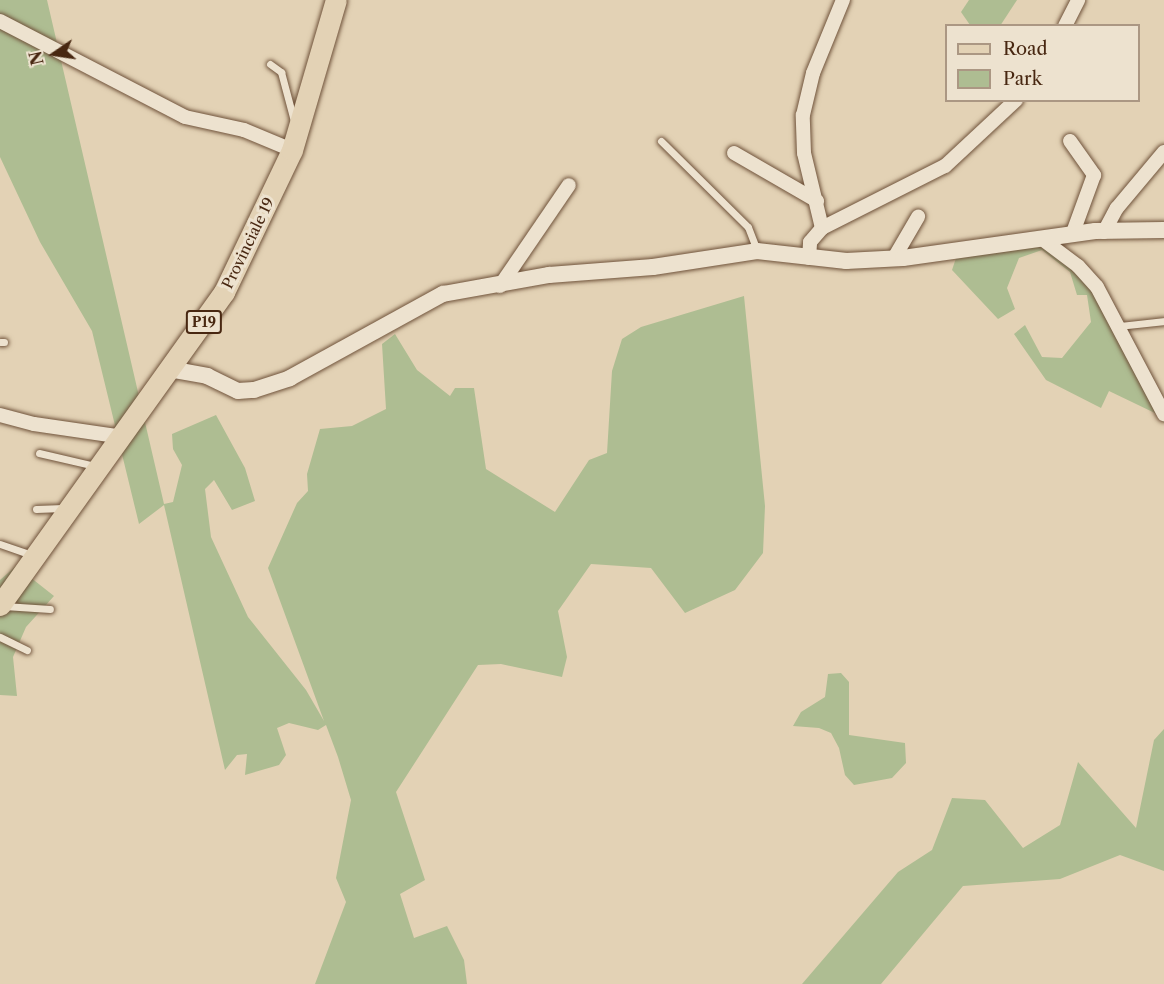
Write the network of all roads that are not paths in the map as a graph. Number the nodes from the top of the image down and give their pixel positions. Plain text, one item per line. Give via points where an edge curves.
1 (336, 0) edge
2 (843, 0) edge
3 (1078, 0) edge
4 (0, 21) edge
5 (1066, 24) edge
6 (270, 64) dead end
7 (1014, 102) edge
8 (661, 141) dead end
9 (1070, 141) dead end
10 (292, 150) junction
11 (1164, 152) edge
12 (734, 153) dead end
13 (569, 185) dead end
14 (817, 201) junction
15 (918, 217) dead end
16 (822, 228) junction
17 (1164, 230) edge
18 (1104, 232) junction
19 (1072, 235) junction
20 (1042, 239) junction
21 (757, 251) junction
22 (809, 258) junction
23 (894, 258) junction
24 (500, 286) junction
25 (1164, 321) edge
26 (1119, 326) junction
27 (169, 369) junction
28 (1158, 389) edge
29 (1164, 414) edge
30 (0, 415) edge
31 (123, 437) junction
32 (39, 453) dead end
33 (102, 467) junction
34 (73, 508) junction
35 (36, 509) dead end
36 (0, 544) edge
37 (36, 556) junction
38 (2, 597) edge
39 (50, 609) dead end
40 (0, 638) edge
41 (27, 650) dead end

1 - 10 main road, Provinciale 19 / P19
2 - 14 street via 813,72 803,115 804,153
3 - 5 street
4 - 10 street via 185,117 244,130
6 - 10 lane via 281,72 296,130
7 - 16 street via 945,166
8 - 21 lane via 748,227
9 - 19 street via 1094,175
10 - 27 main road, Provinciale 19 / P19 via 224,292
11 - 18 street via 1117,208
12 - 14 street
13 - 24 street
14 - 16 street
15 - 23 street
16 - 22 street via 810,242
17 - 18 street
18 - 19 street
19 - 20 street
20 - 23 street
20 - 26 street via 1084,273
21 - 22 street
21 - 24 street via 653,267 549,275
22 - 23 street
24 - 27 street via 443,294 290,378 254,390 237,391 207,376
25 - 26 lane
26 - 28 street
27 - 31 main road, Provinciale 19 / P19
28 - 29 street
30 - 31 street
31 - 33 main road, Provinciale 19 / P19
32 - 33 lane
33 - 34 main road, Provinciale 19 / P19
34 - 35 lane
34 - 37 main road, Provinciale 19 / P19
36 - 37 lane
37 - 38 main road, Provinciale 19 / P19
38 - 39 lane
40 - 41 lane

